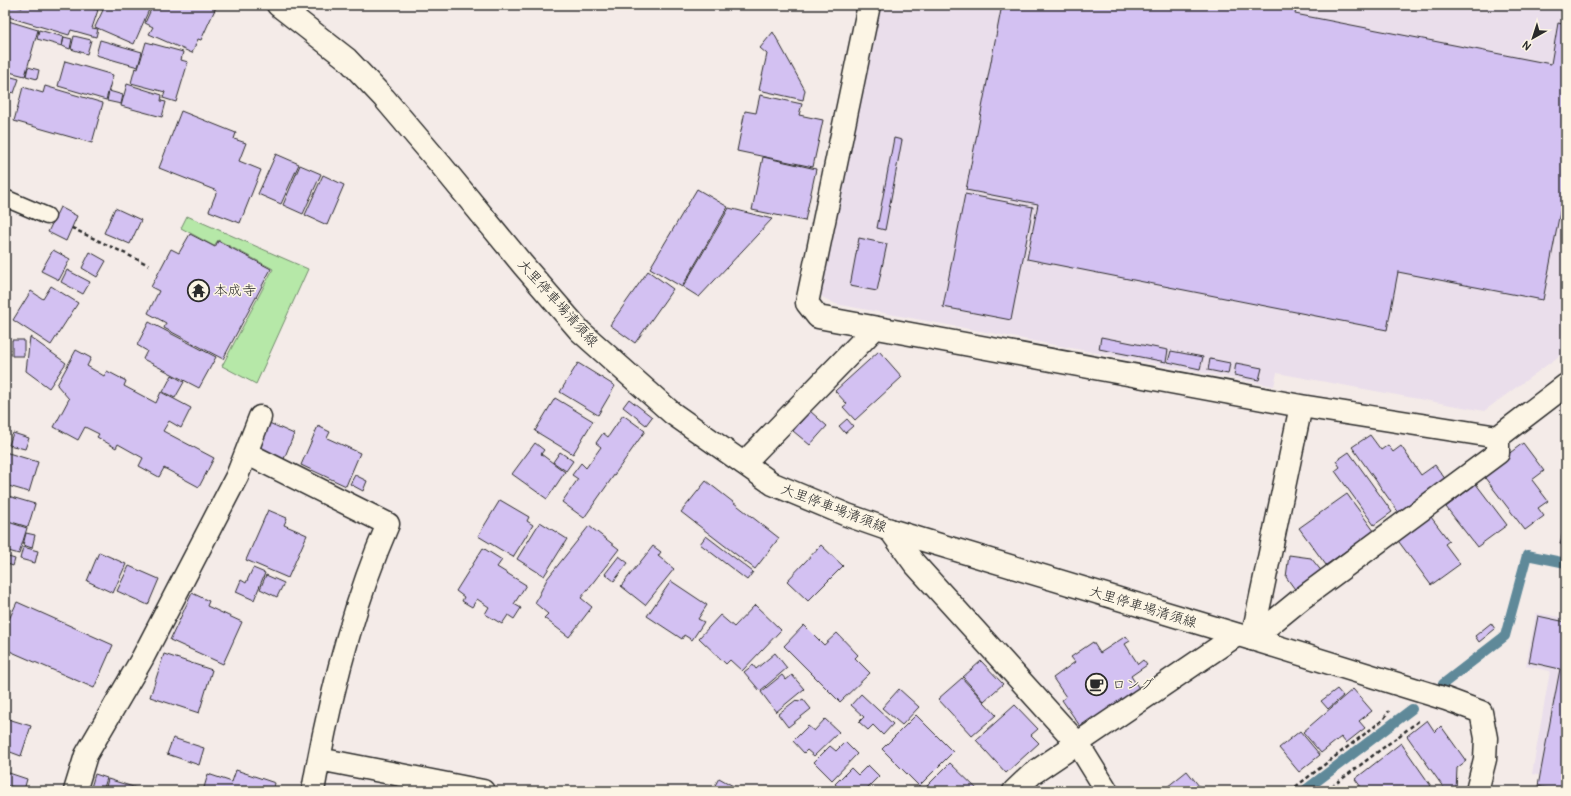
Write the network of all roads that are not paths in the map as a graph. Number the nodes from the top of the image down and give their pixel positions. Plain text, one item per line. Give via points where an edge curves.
1 (278, 5) edge
2 (869, 5) edge
3 (5, 198) edge
4 (47, 216) dead end
5 (875, 328) junction
6 (1566, 385) edge
7 (1301, 406) junction
8 (260, 417) dead end
9 (1498, 437) junction
10 (246, 453) junction
11 (744, 463) junction
12 (890, 530) junction
13 (1244, 637) junction
14 (1078, 744) junction
15 (319, 759) junction
16 (75, 791) edge
17 (313, 791) edge
18 (483, 791) edge
19 (1014, 791) edge
20 (1107, 791) edge
21 (1477, 791) edge

1 - 11 street, 大里停車場清須線 via 347,59 384,98 580,331 672,413
2 - 5 street via 807,303 818,317
3 - 4 lane
5 - 7 street
5 - 11 street
6 - 9 street
7 - 9 street
7 - 13 street
8 - 10 street
9 - 13 street via 1498,453 1301,599
10 - 15 street via 388,524 375,555 338,668
10 - 16 street via 237,476 142,659 86,755
11 - 12 street, 大里停車場清須線 via 773,484
12 - 13 street, 大里停車場清須線
12 - 14 street via 914,563
13 - 14 street
13 - 21 street, 大里停車場清須線 via 1481,712 1486,738 1486,759
14 - 19 street via 1032,774
14 - 20 street
15 - 17 street
15 - 18 street

